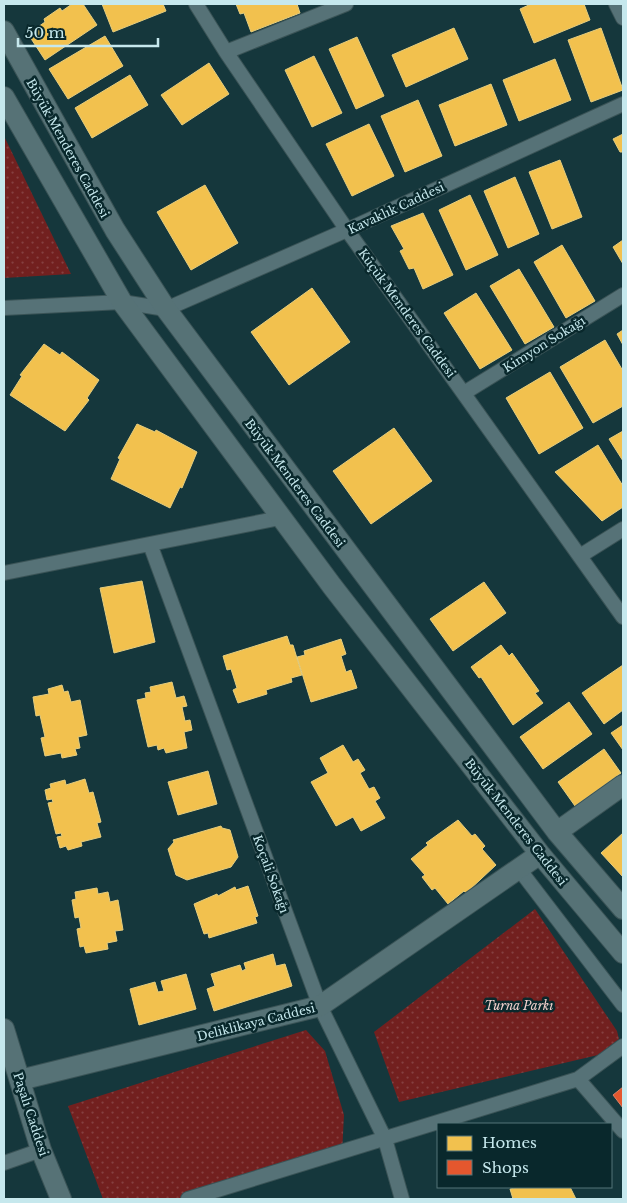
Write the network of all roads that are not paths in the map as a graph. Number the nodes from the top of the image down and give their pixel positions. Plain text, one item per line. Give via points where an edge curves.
1 (196, 4) edge
2 (346, 4) edge
3 (616, 4) edge
4 (623, 18) edge
5 (4, 31) edge
6 (226, 52) junction
7 (4, 97) edge
8 (623, 104) edge
9 (347, 230) junction
10 (623, 295) edge
11 (122, 302) junction
12 (4, 308) edge
13 (166, 309) junction
14 (464, 393) junction
15 (280, 518) junction
16 (623, 529) edge
17 (150, 544) junction
18 (580, 556) junction
19 (4, 573) edge
20 (623, 617) edge
21 (623, 785) edge
22 (557, 832) junction
23 (540, 854) junction
24 (519, 869) junction
25 (623, 910) edge
26 (623, 953) edge
27 (623, 1005) edge
28 (320, 1006) junction
29 (4, 1028) edge
30 (623, 1046) edge
31 (578, 1079) junction
32 (20, 1080) junction
33 (623, 1131) edge
34 (385, 1138) junction
35 (41, 1150) junction
36 (4, 1163) edge
37 (60, 1199) edge
38 (188, 1199) edge
39 (402, 1199) edge

1 - 6 street, Küçük Menderes Caddesi
2 - 6 street
3 - 4 street
5 - 13 street, Büyük Menderes Caddesi via 114,230
6 - 9 street, Küçük Menderes Caddesi
7 - 11 street, Büyük Menderes Caddesi
8 - 9 street, Kavaklık Caddesi
9 - 13 street, Kavaklık Caddesi
9 - 14 street, Küçük Menderes Caddesi
10 - 14 street, Kimyon Sokağı
11 - 12 street
11 - 13 street
11 - 15 street, Büyük Menderes Caddesi
13 - 22 street, Büyük Menderes Caddesi
14 - 18 street, Küçük Menderes Caddesi
15 - 17 street
15 - 23 street, Büyük Menderes Caddesi
16 - 18 street
17 - 19 street
17 - 28 street, Koçali Sokağı
18 - 20 street, Küçük Menderes Caddesi
21 - 22 street
22 - 25 street, Büyük Menderes Caddesi
23 - 24 street, Deliklikaya Caddesi
23 - 26 street, Büyük Menderes Caddesi
24 - 27 street
24 - 28 street, Deliklikaya Caddesi
28 - 32 street, Deliklikaya Caddesi
28 - 34 street, Koçali Sokağı
29 - 32 street, Paşalı Caddesi
30 - 31 street
31 - 33 street
31 - 34 street
32 - 35 street, Paşalı Caddesi
34 - 38 street
34 - 39 street, Koçali Sokağı
35 - 36 street
35 - 37 street, Paşalı Caddesi

